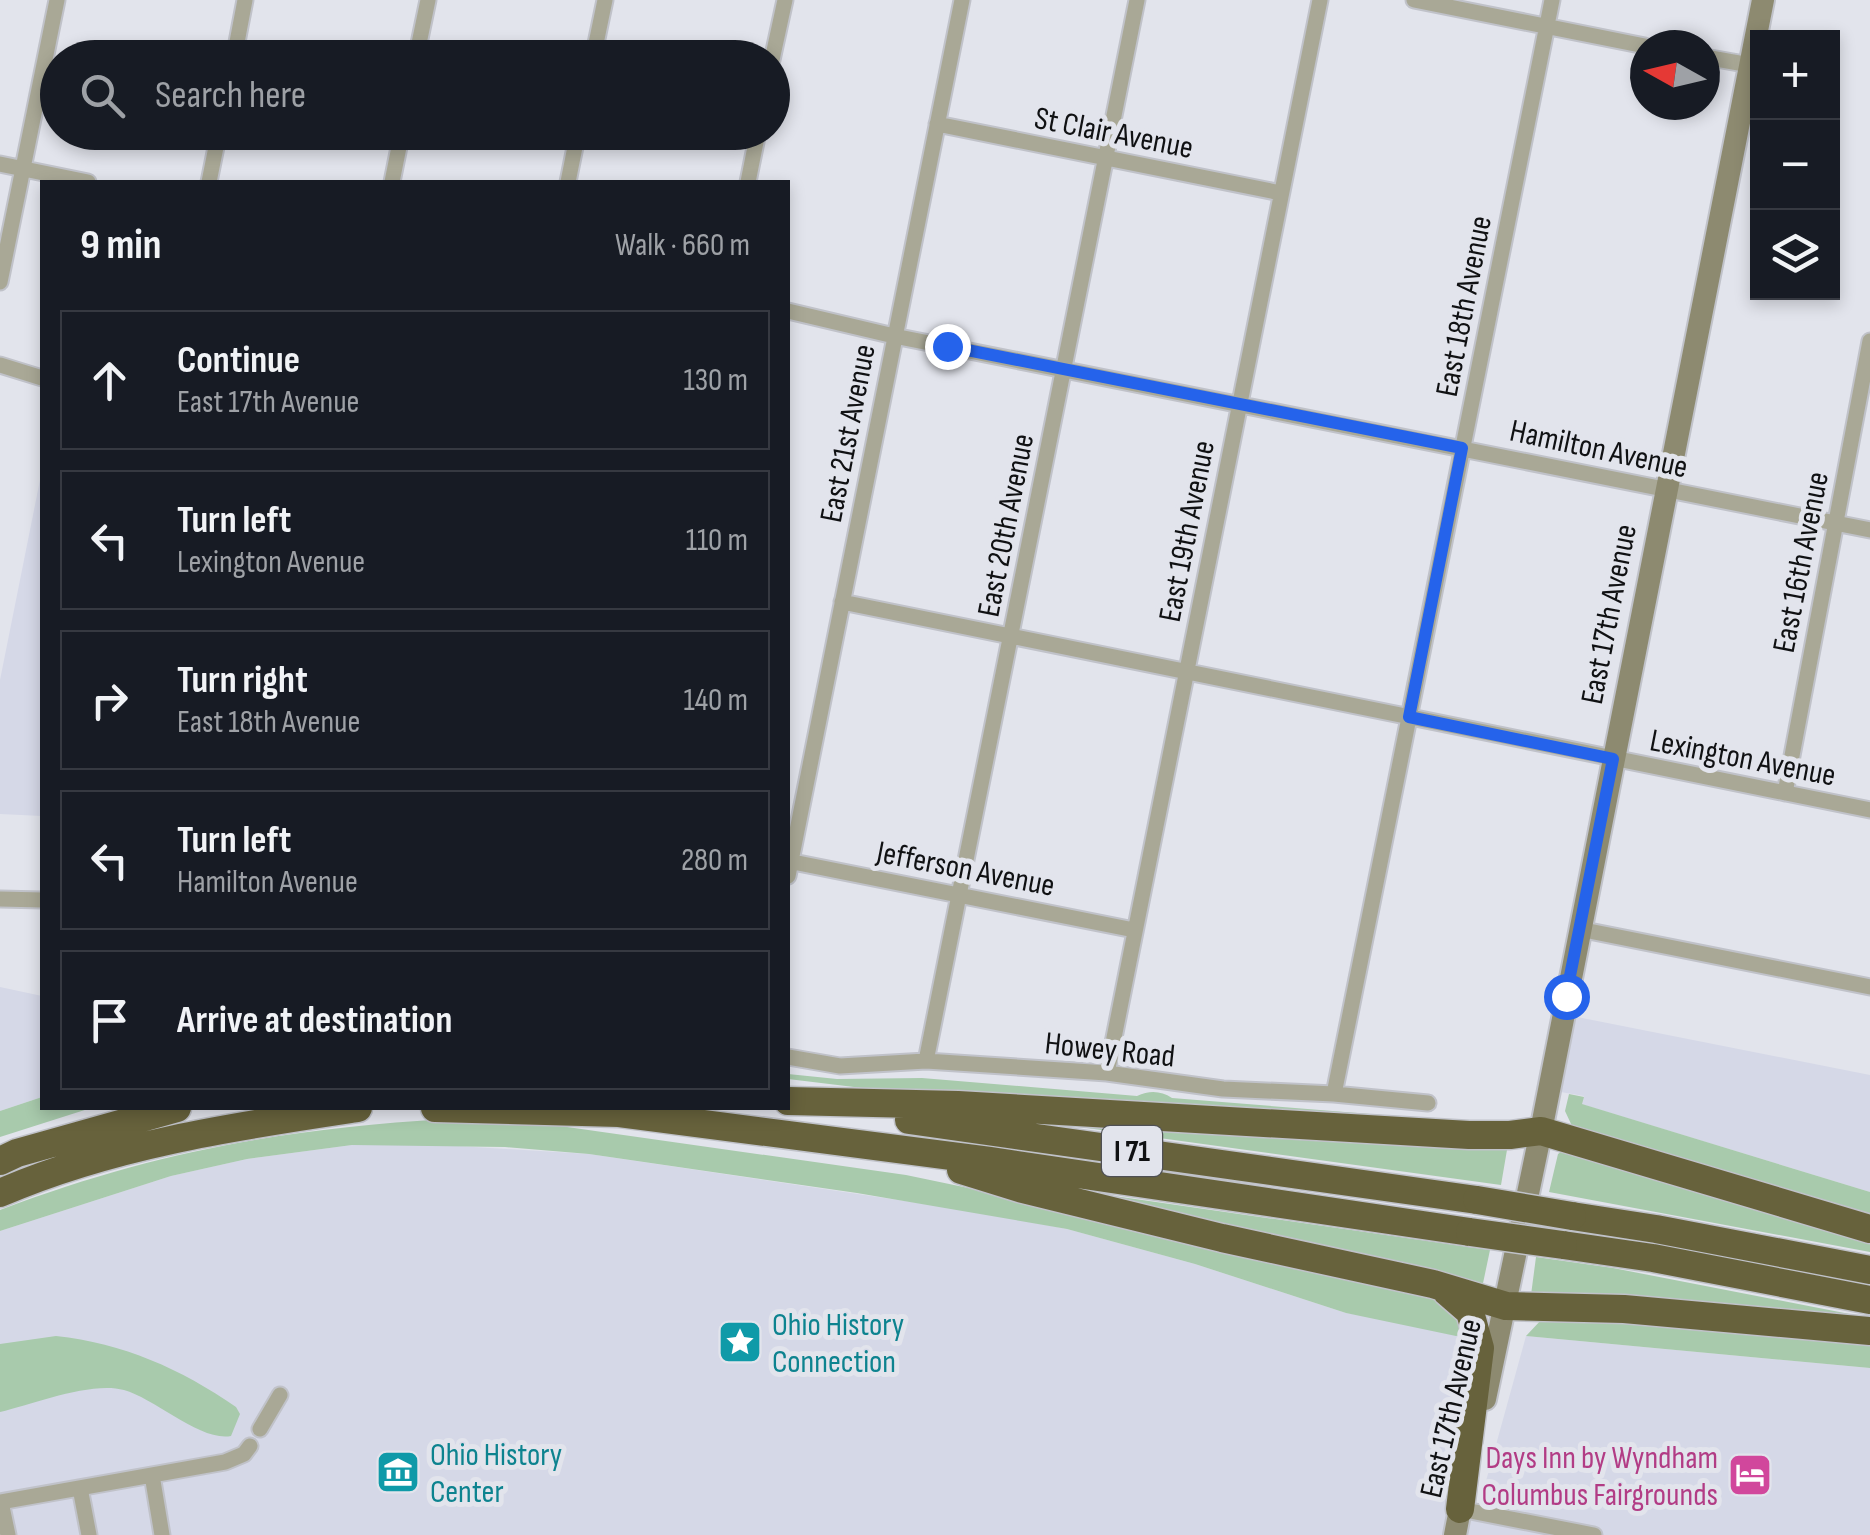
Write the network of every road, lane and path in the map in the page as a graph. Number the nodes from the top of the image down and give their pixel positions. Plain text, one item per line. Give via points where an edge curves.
1 (57, 0) edge
2 (246, 0) edge
3 (428, 0) edge
4 (604, 0) edge
5 (785, 0) edge
6 (962, 0) edge
7 (1138, 0) edge
8 (1320, 0) edge
9 (1414, 0) edge
10 (1552, 0) edge
11 (1763, 0) edge
12 (1547, 27) junction
13 (1757, 30) edge
14 (49, 40) edge
15 (238, 40) edge
16 (420, 40) edge
17 (596, 40) edge
18 (776, 40) edge
19 (1630, 43) edge
20 (1720, 59) edge
21 (1750, 64) joint
22 (40, 84) edge
23 (936, 124) junction
24 (215, 150) edge
25 (398, 150) edge
26 (574, 150) edge
27 (754, 150) edge
28 (1106, 158) junction
29 (0, 164) edge
30 (23, 169) junction
31 (78, 180) edge
32 (209, 180) edge
33 (392, 180) edge
34 (568, 180) edge
35 (748, 180) edge
36 (1281, 194) junction
37 (0, 282) edge
38 (790, 311) edge
39 (894, 336) junction
40 (1870, 341) edge
41 (0, 365) edge
42 (1064, 369) junction
43 (40, 377) edge
44 (1240, 404) junction
45 (1462, 448) junction
46 (1666, 490) junction
47 (1836, 523) junction
48 (1870, 530) edge
49 (842, 602) junction
50 (1010, 638) junction
51 (1186, 672) junction
52 (1409, 717) junction
53 (1613, 759) junction
54 (1785, 793) junction
55 (1870, 810) edge
56 (790, 861) edge
57 (790, 866) edge
58 (959, 894) junction
59 (0, 900) edge
60 (40, 900) edge
61 (1578, 929) junction
62 (1134, 930) junction
63 (1870, 987) edge
64 (790, 1058) edge
65 (926, 1061) junction
66 (1107, 1073) junction
67 (1334, 1094) junction
68 (790, 1102) edge
69 (790, 1102) edge
70 (1428, 1103) dead end
71 (171, 1110) edge
72 (345, 1110) edge
73 (508, 1110) edge
74 (1541, 1132) junction
75 (908, 1153) junction
76 (0, 1160) edge
77 (0, 1193) edge
78 (1870, 1229) edge
79 (1870, 1270) edge
80 (1433, 1284) junction
81 (1870, 1300) edge
82 (1506, 1306) junction
83 (1870, 1331) edge
84 (280, 1395) dead end
85 (260, 1429) dead end
86 (250, 1446) dead end
87 (152, 1475) junction
88 (80, 1488) junction
89 (0, 1502) edge
90 (1458, 1522) edge
91 (8, 1535) edge
92 (89, 1535) edge
93 (162, 1535) edge
94 (1594, 1535) edge

1 - 14 street
2 - 15 street
3 - 16 street
4 - 17 street
5 - 18 street
6 - 23 street, East 21st Avenue
7 - 28 street, East 20th Avenue
8 - 36 street, East 19th Avenue
9 - 12 street
10 - 12 street, East 18th Avenue
11 - 13 street, East 17th Avenue
12 - 19 street
12 - 45 street, East 18th Avenue
20 - 21 street
21 - 46 street, East 17th Avenue
22 - 30 street
23 - 28 street, St Clair Avenue
23 - 39 street, East 21st Avenue
24 - 32 street
25 - 33 street
26 - 34 street
27 - 35 street
28 - 36 street, St Clair Avenue
28 - 42 street, East 20th Avenue
29 - 30 street
30 - 31 street
30 - 37 street
36 - 44 street, East 19th Avenue
38 - 39 street, Hamilton Avenue
39 - 42 street, Hamilton Avenue
39 - 49 street, East 21st Avenue
40 - 47 street, East 16th Avenue
41 - 43 street
42 - 44 street, Hamilton Avenue
42 - 50 street, East 20th Avenue
44 - 45 street, Hamilton Avenue
44 - 51 street, East 19th Avenue
45 - 46 street, Hamilton Avenue
45 - 52 street, East 18th Avenue
46 - 47 street, Hamilton Avenue
46 - 53 street, East 17th Avenue
47 - 48 street, Hamilton Avenue
47 - 54 street, East 16th Avenue
49 - 50 street, Lexington Avenue
49 - 56 street, East 21st Avenue
50 - 51 street, Lexington Avenue
50 - 58 street, East 20th Avenue
51 - 52 street, Lexington Avenue
51 - 62 street, East 19th Avenue
52 - 53 street, Lexington Avenue
52 - 67 street, East 18th Avenue
53 - 54 street, Lexington Avenue
53 - 61 street, East 17th Avenue
54 - 55 street, Lexington Avenue
57 - 58 street, Jefferson Avenue
58 - 62 street, Jefferson Avenue
58 - 65 street, East 20th Avenue
59 - 60 street
61 - 63 street
61 - 74 street, East 17th Avenue
62 - 66 street, East 19th Avenue
64 - 65 street, Howey Road via 840,1066
65 - 66 street, Howey Road
66 - 67 street, Howey Road via 1223,1089
67 - 70 street, Howey Road
68 - 74 highway via 958,1105 1468,1135
69 - 79 highway, I 71, bridge via 1477,1200
71 - 76 highway
72 - 77 highway via 199,1132
73 - 75 highway, I 71 via 619,1113
74 - 78 highway
74 - 82 street, East 17th Avenue
75 - 80 highway via 1019,1188
75 - 81 highway, I 71, bridge via 1653,1258
80 - 82 highway
80 - 90 highway via 1470,1312 1480,1348
82 - 83 highway via 1624,1309
82 - 90 street, East 17th Avenue
84 - 85 street
86 - 87 street via 225,1462
87 - 88 street
87 - 93 street
88 - 89 street
88 - 92 street
89 - 91 street
90 - 94 street

